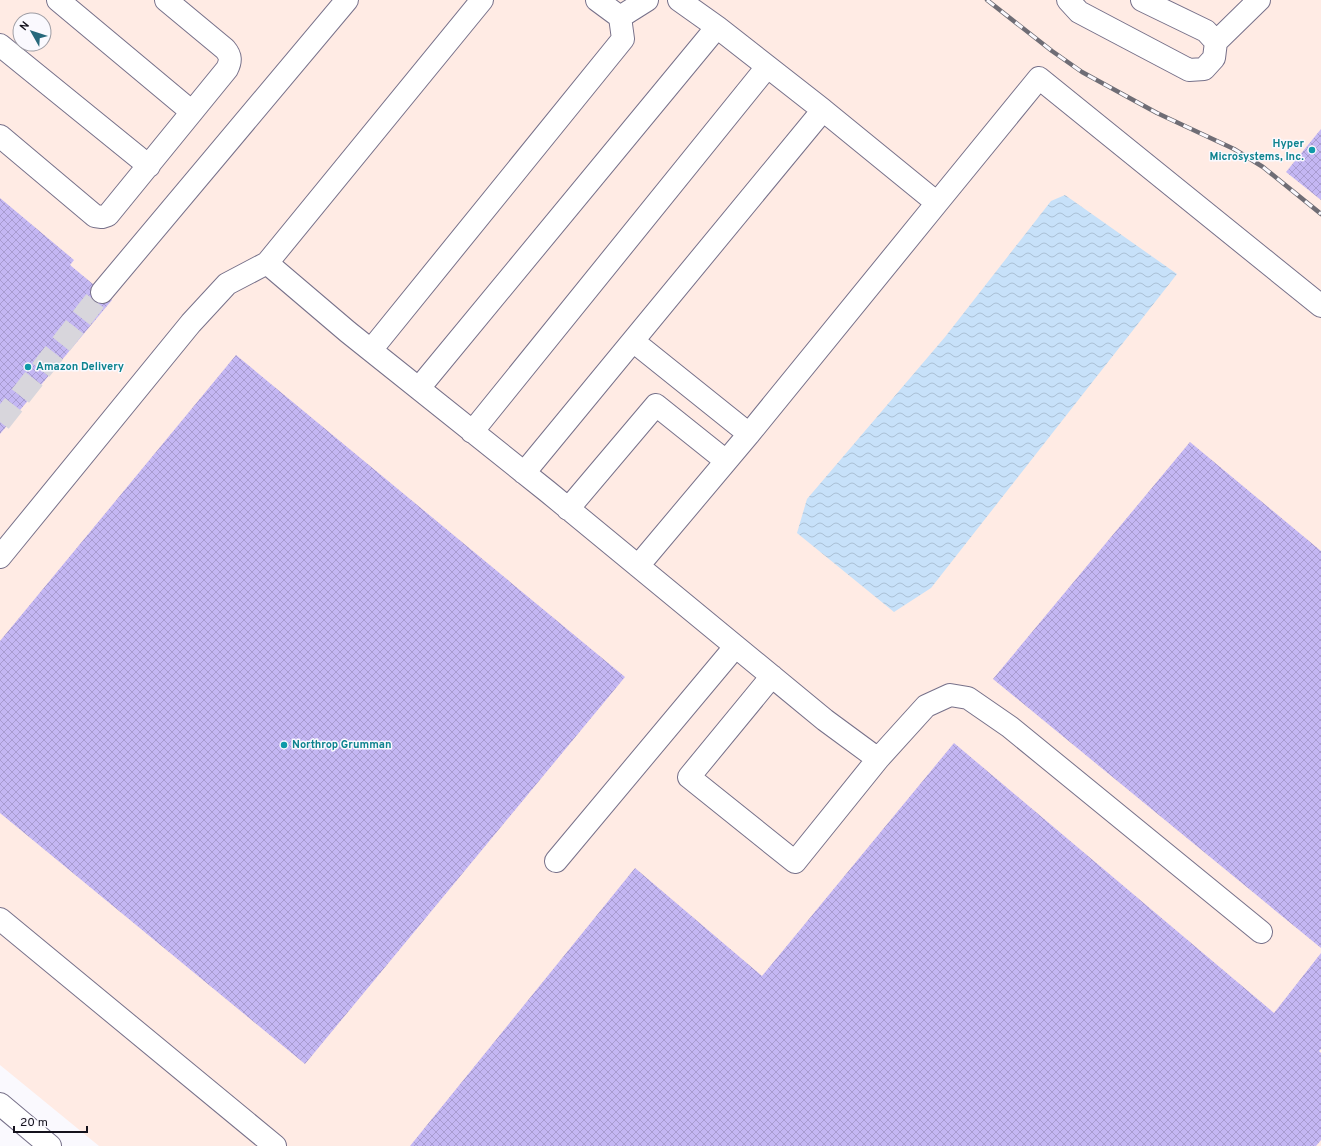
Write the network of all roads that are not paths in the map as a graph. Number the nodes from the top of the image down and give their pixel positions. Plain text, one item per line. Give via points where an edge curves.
1 (58, 0) edge
2 (166, 0) edge
3 (347, 0) edge
4 (482, 0) edge
5 (597, 0) edge
6 (647, 0) edge
7 (679, 0) edge
8 (1068, 0) edge
9 (1142, 0) edge
10 (1259, 0) edge
11 (620, 17) junction
12 (716, 27) junction
13 (1216, 42) junction
14 (0, 45) edge
15 (767, 67) junction
16 (823, 110) junction
17 (192, 112) junction
18 (0, 136) edge
19 (149, 166) junction
20 (937, 203) junction
21 (267, 263) junction
22 (102, 292) tunnel mouth
23 (1321, 306) edge
24 (633, 341) junction
25 (371, 350) junction
26 (419, 388) junction
27 (472, 432) junction
28 (749, 434) junction
29 (726, 461) junction
30 (524, 473) junction
31 (568, 509) junction
32 (0, 557) edge
33 (638, 566) junction
34 (735, 647) junction
35 (772, 676) junction
36 (878, 759) junction
37 (556, 861) dead end
38 (0, 919) edge
39 (1261, 932) dead end
40 (0, 1104) edge
41 (50, 1146) edge
42 (275, 1146) edge

1 - 17 main road
2 - 17 main road via 230,55 227,69
3 - 22 main road
4 - 21 main road
5 - 11 main road
6 - 11 main road
7 - 12 main road
8 - 13 main road via 1079,12 1189,70 1204,69 1214,58
9 - 13 main road via 1206,31
10 - 13 main road
11 - 25 main road via 623,39
12 - 15 main road
12 - 26 main road
14 - 19 main road
15 - 16 main road
15 - 27 main road
16 - 20 main road
16 - 24 main road
17 - 19 main road
18 - 19 main road via 95,216 108,215
20 - 23 main road via 1039,78
20 - 28 main road
21 - 25 main road
21 - 32 main road via 227,284 191,323
24 - 28 main road
24 - 30 main road
25 - 26 main road
26 - 27 main road
27 - 30 main road
28 - 29 main road
29 - 31 main road via 656,405
29 - 33 main road
30 - 31 main road
31 - 33 main road
33 - 34 main road
34 - 35 main road
34 - 37 main road
35 - 36 main road
35 - 36 main road via 689,777 795,862
36 - 39 main road via 926,706 950,695 968,698 1010,726
38 - 42 main road
40 - 41 main road

